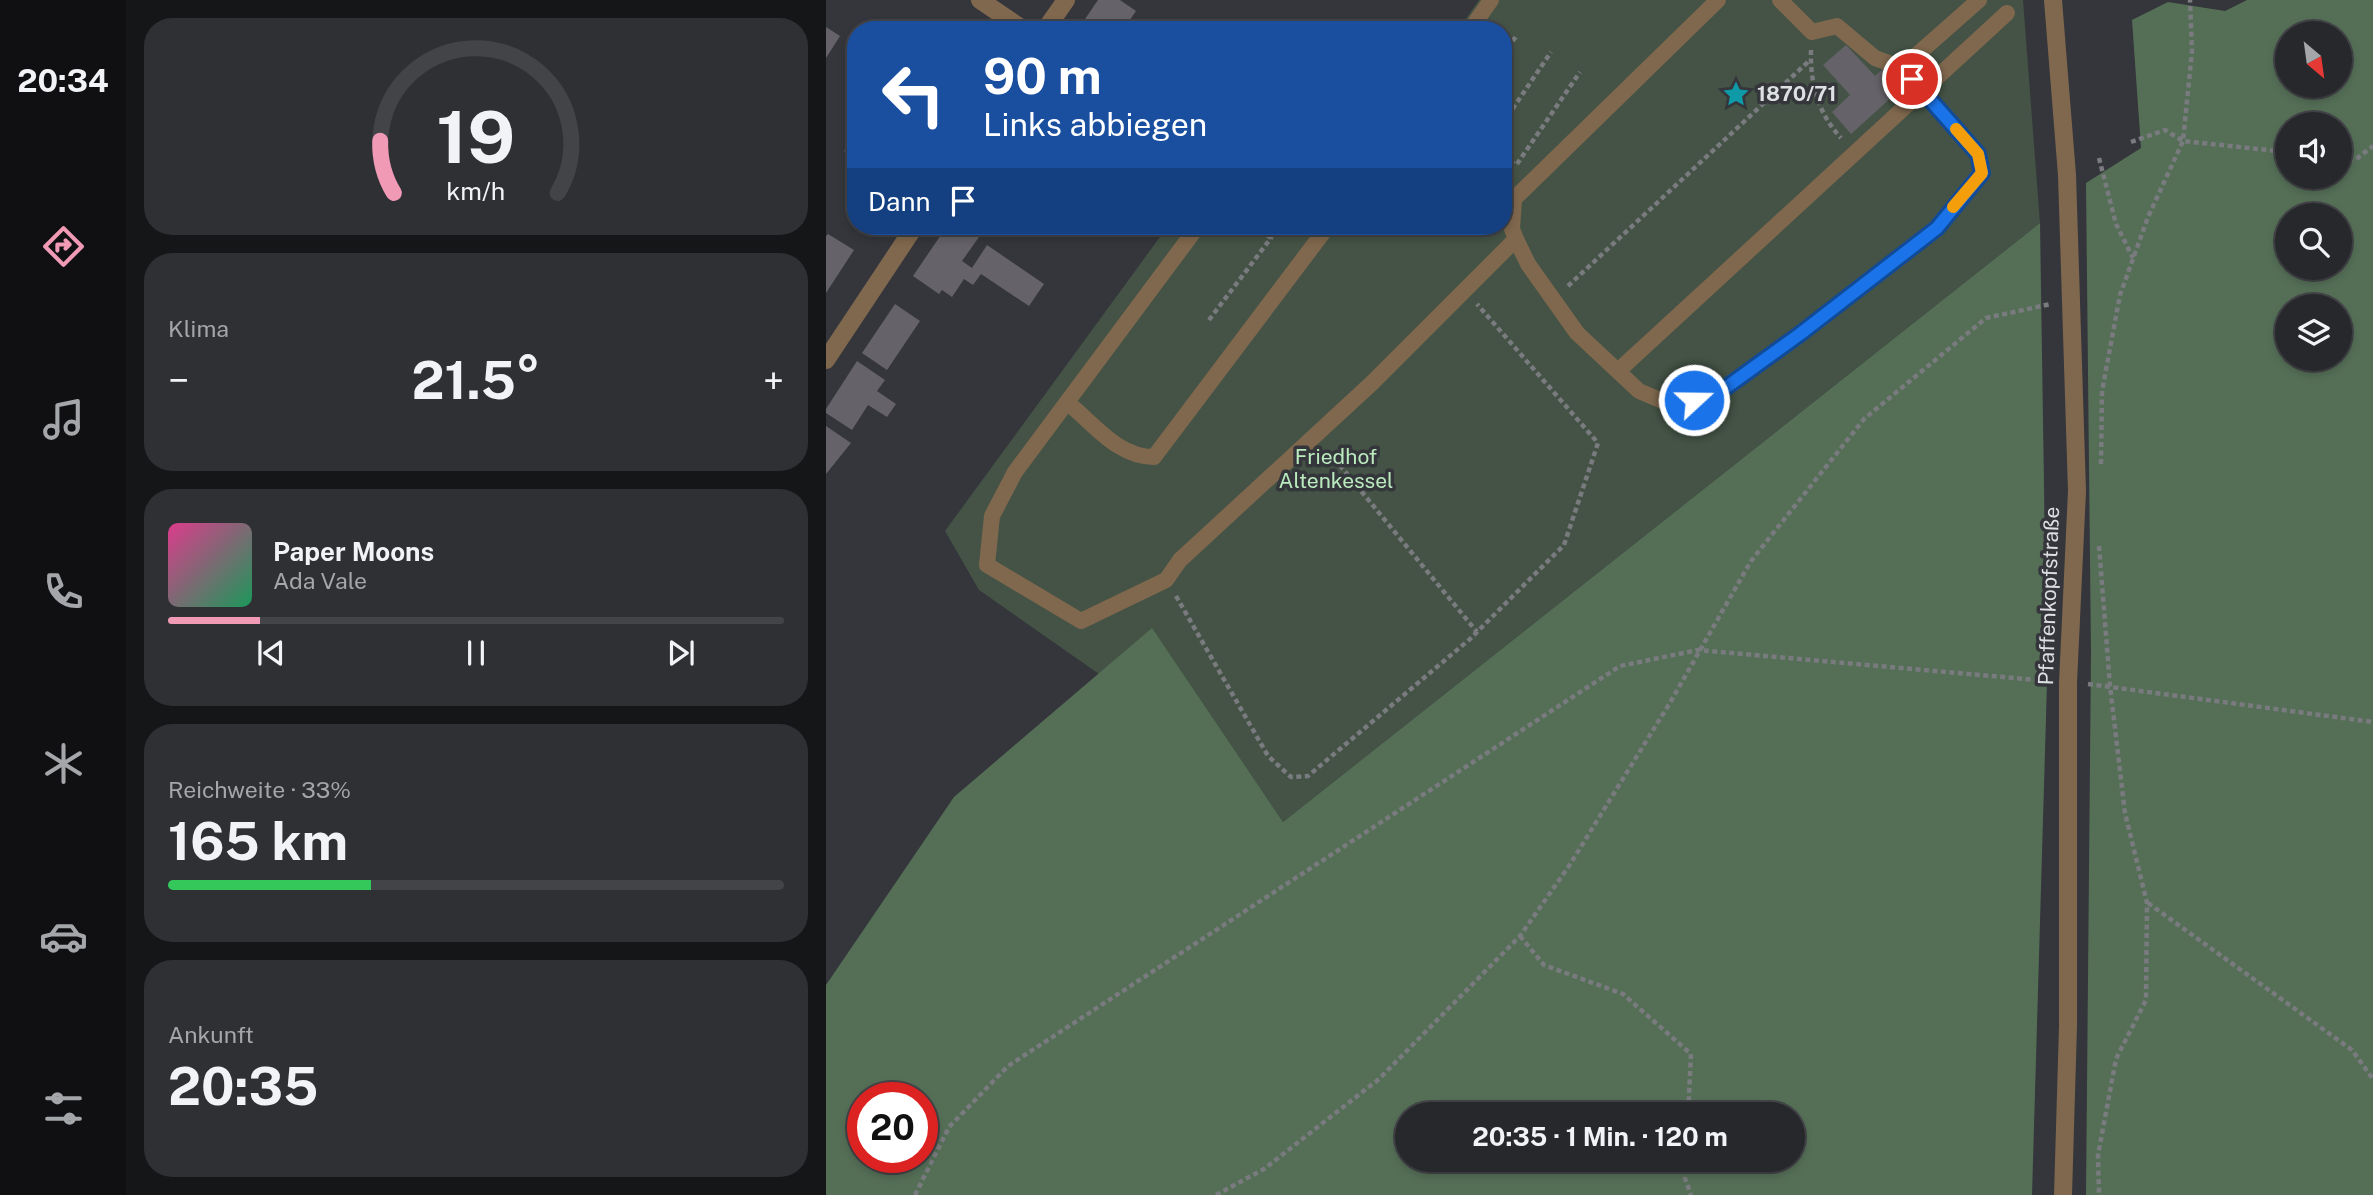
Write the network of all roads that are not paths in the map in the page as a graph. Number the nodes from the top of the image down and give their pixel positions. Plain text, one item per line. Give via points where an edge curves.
1 (980, 0) edge
2 (1066, 0) edge
3 (1491, 0) edge
4 (1718, 0) edge
5 (1780, 0) edge
6 (1979, 0) edge
7 (2053, 0) edge
8 (2007, 13) dead end
9 (1011, 21) edge
10 (1051, 21) edge
11 (1476, 21) edge
12 (1902, 68) junction
13 (1922, 91) junction
14 (1512, 192) edge
15 (1512, 229) edge
16 (909, 235) edge
17 (1191, 235) edge
18 (1321, 235) edge
19 (1516, 239) junction
20 (826, 360) edge
21 (1618, 371) junction
22 (1068, 402) junction
23 (2063, 1195) edge

1 - 9 street
2 - 10 street
3 - 11 lane
4 - 14 lane
5 - 12 lane via 1812,32 1837,26 1875,58
6 - 12 lane
7 - 23 street, Pfaffenkopfstraße via 2067,174 2077,491 2068,682
8 - 13 lane
12 - 13 lane
13 - 21 lane
13 - 21 lane via 1978,154 1982,173 1937,228 1717,394 1672,405 1639,391
15 - 19 lane
16 - 20 street
17 - 22 lane
18 - 22 lane via 1154,457 1135,457
19 - 21 lane via 1528,264 1577,332
19 - 22 lane via 1315,436 1180,560 1167,580 1081,621 987,565 992,516 1015,472

